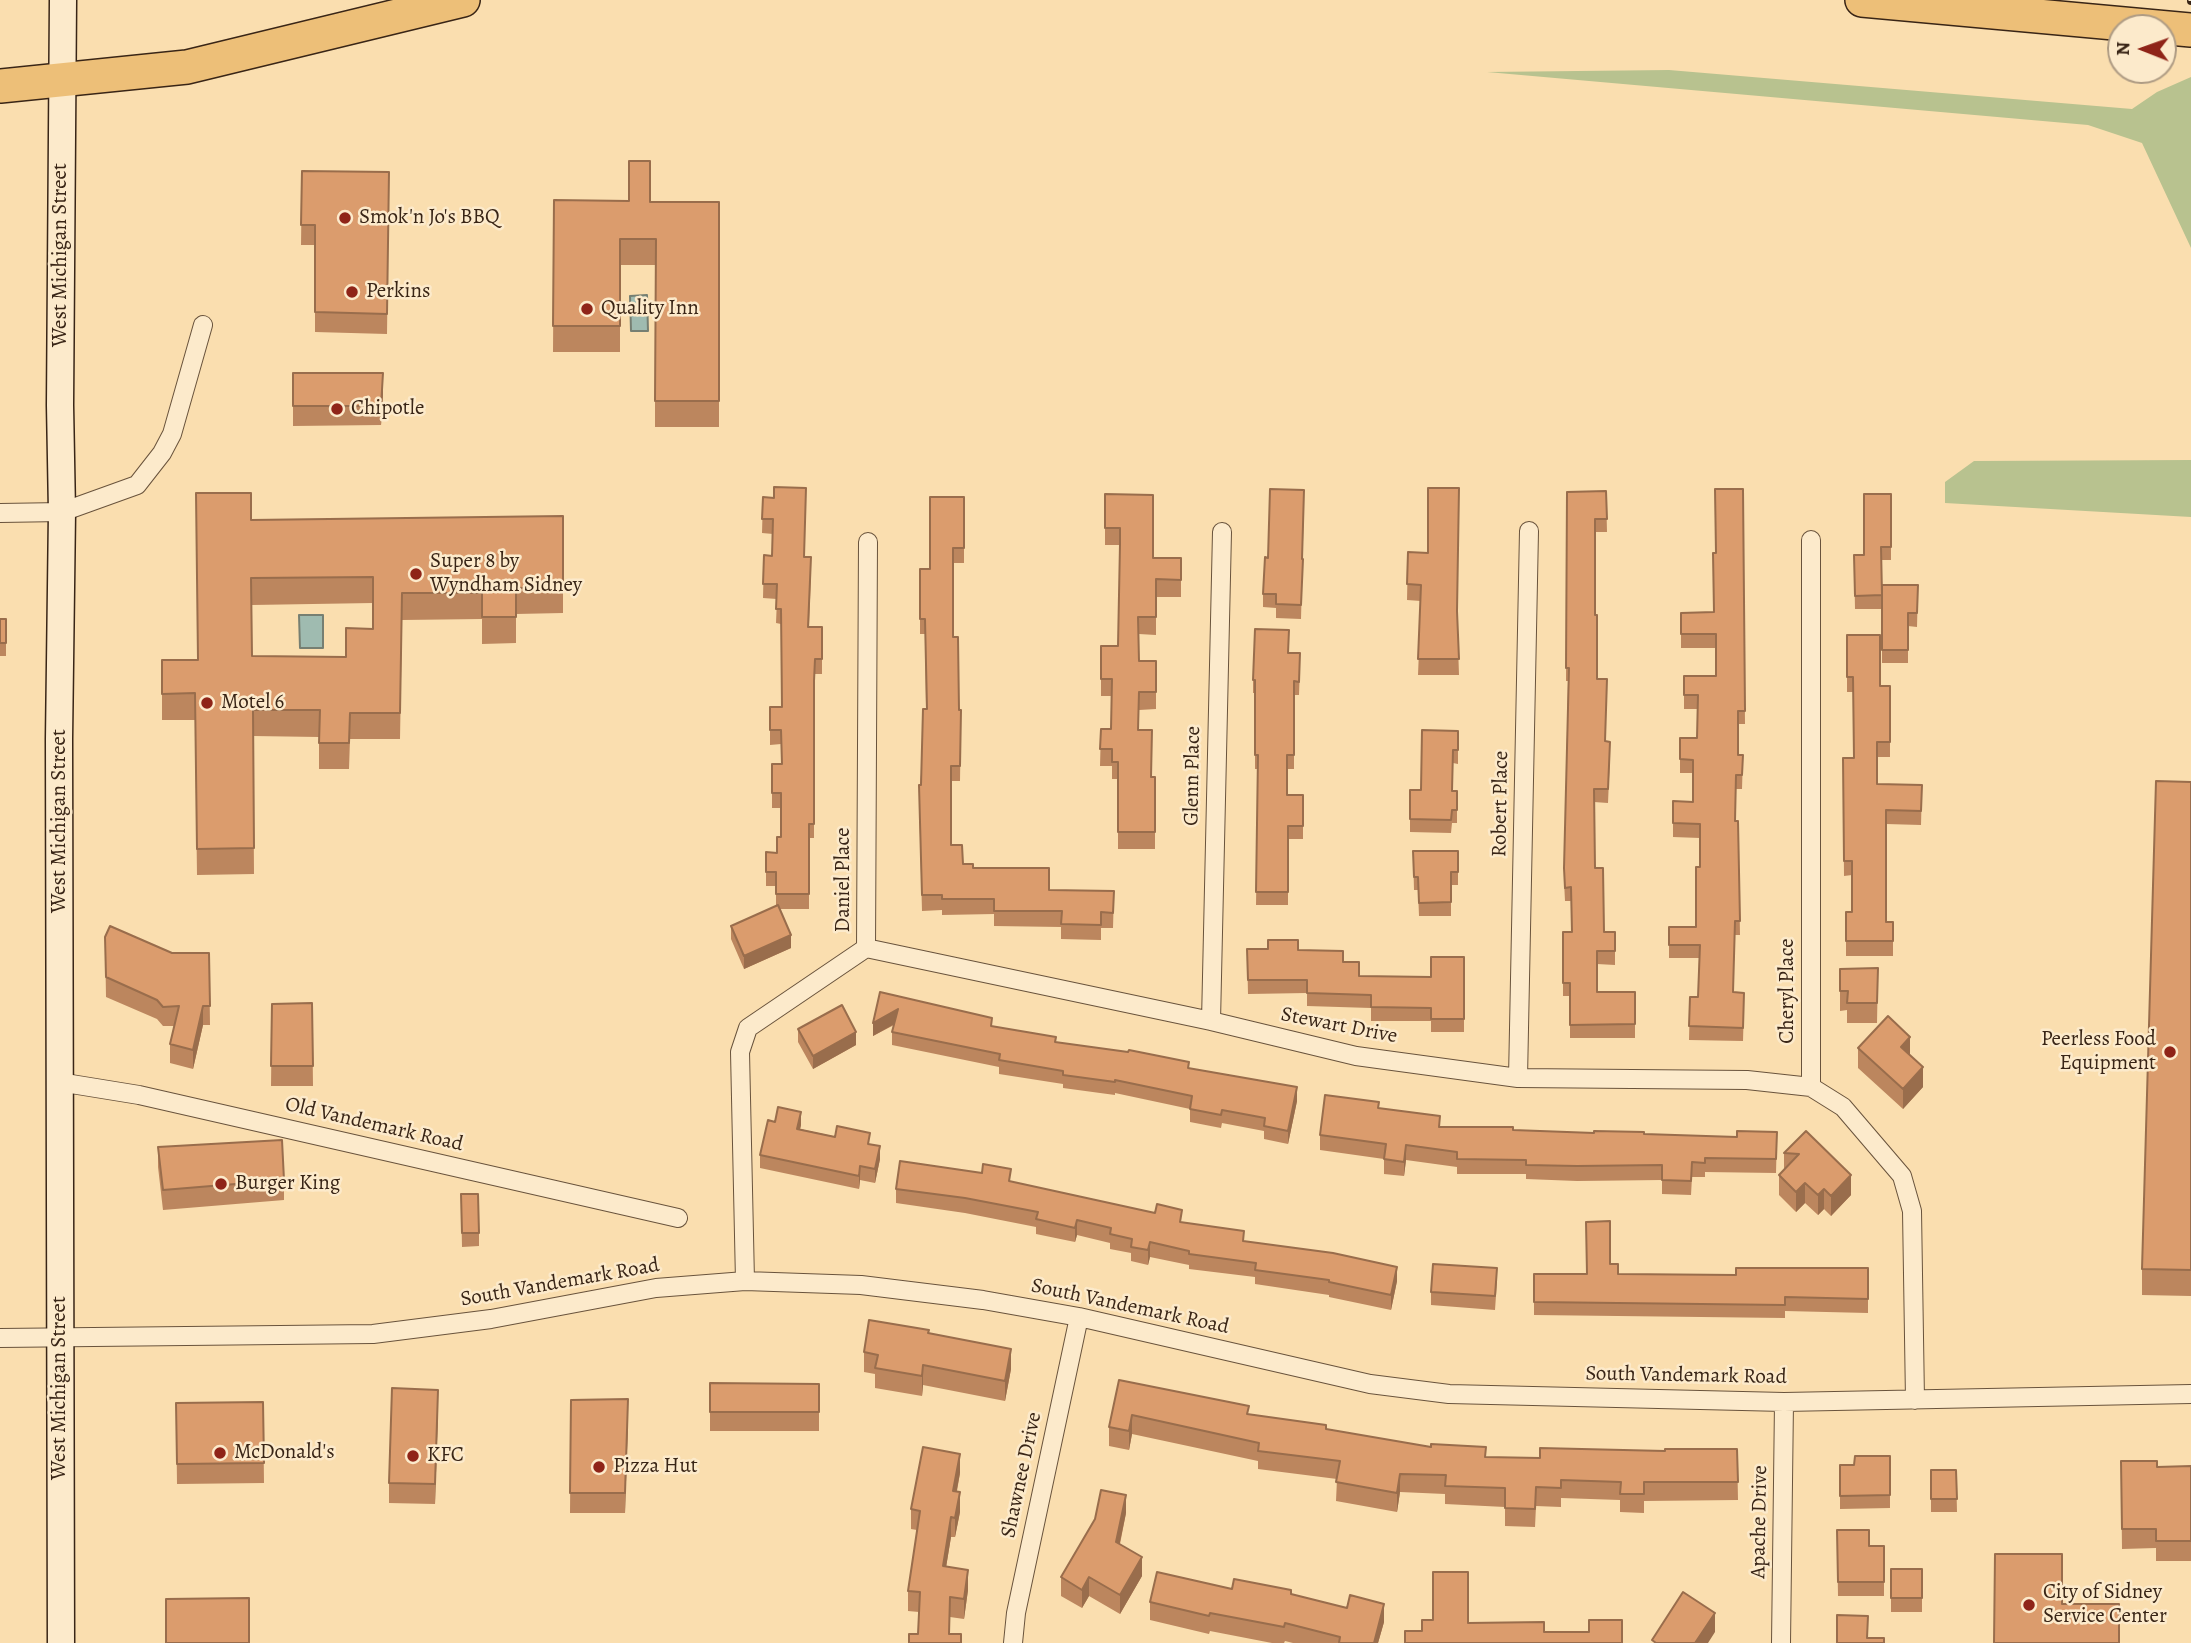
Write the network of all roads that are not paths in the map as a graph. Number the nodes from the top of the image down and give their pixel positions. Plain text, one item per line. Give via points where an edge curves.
1 (63, 0) edge
2 (463, 0) edge
3 (1863, 0) edge
4 (2191, 30) edge
5 (62, 80) junction
6 (0, 86) edge
7 (203, 325) dead end
8 (62, 512) junction
9 (0, 513) edge
10 (1529, 531) dead end
11 (1222, 532) dead end
12 (1811, 540) dead end
13 (868, 542) dead end
14 (866, 948) junction
15 (1211, 1021) junction
16 (1518, 1078) junction
17 (59, 1082) junction
18 (1811, 1087) junction
19 (678, 1218) dead end
20 (745, 1282) junction
21 (1079, 1317) junction
22 (0, 1338) edge
23 (61, 1338) junction
24 (2191, 1394) edge
25 (1915, 1400) junction
26 (1784, 1402) junction
27 (61, 1643) edge
28 (1013, 1643) edge
29 (1781, 1643) edge

1 - 5 main road, West Michigan Street
2 - 5 highway via 187,67
3 - 4 highway
5 - 6 highway
5 - 8 main road, West Michigan Street
7 - 8 street via 162,453 137,485
8 - 9 street
8 - 17 main road, West Michigan Street
10 - 16 street, Robert Place
11 - 15 street, Glenn Place
12 - 18 street, Cheryl Place
13 - 14 street, Daniel Place
14 - 15 street, Stewart Drive
14 - 20 street, Daniel Place via 748,1028 740,1052
15 - 16 street, Stewart Drive via 1356,1056
16 - 18 street, Stewart Drive via 1747,1080
17 - 19 street, Old Vandemark Road via 139,1095
17 - 23 main road, West Michigan Street
18 - 25 street via 1843,1107 1902,1176 1912,1212
20 - 21 street, South Vandemark Road via 861,1285
20 - 23 street, South Vandemark Road via 656,1288 491,1320 373,1334
21 - 26 street, South Vandemark Road via 1370,1384 1448,1394
21 - 28 street, Shawnee Drive
22 - 23 street, South Vandemark Road
23 - 27 main road, West Michigan Street
24 - 25 street, South Vandemark Road
25 - 26 street, South Vandemark Road
26 - 29 street, Apache Drive

